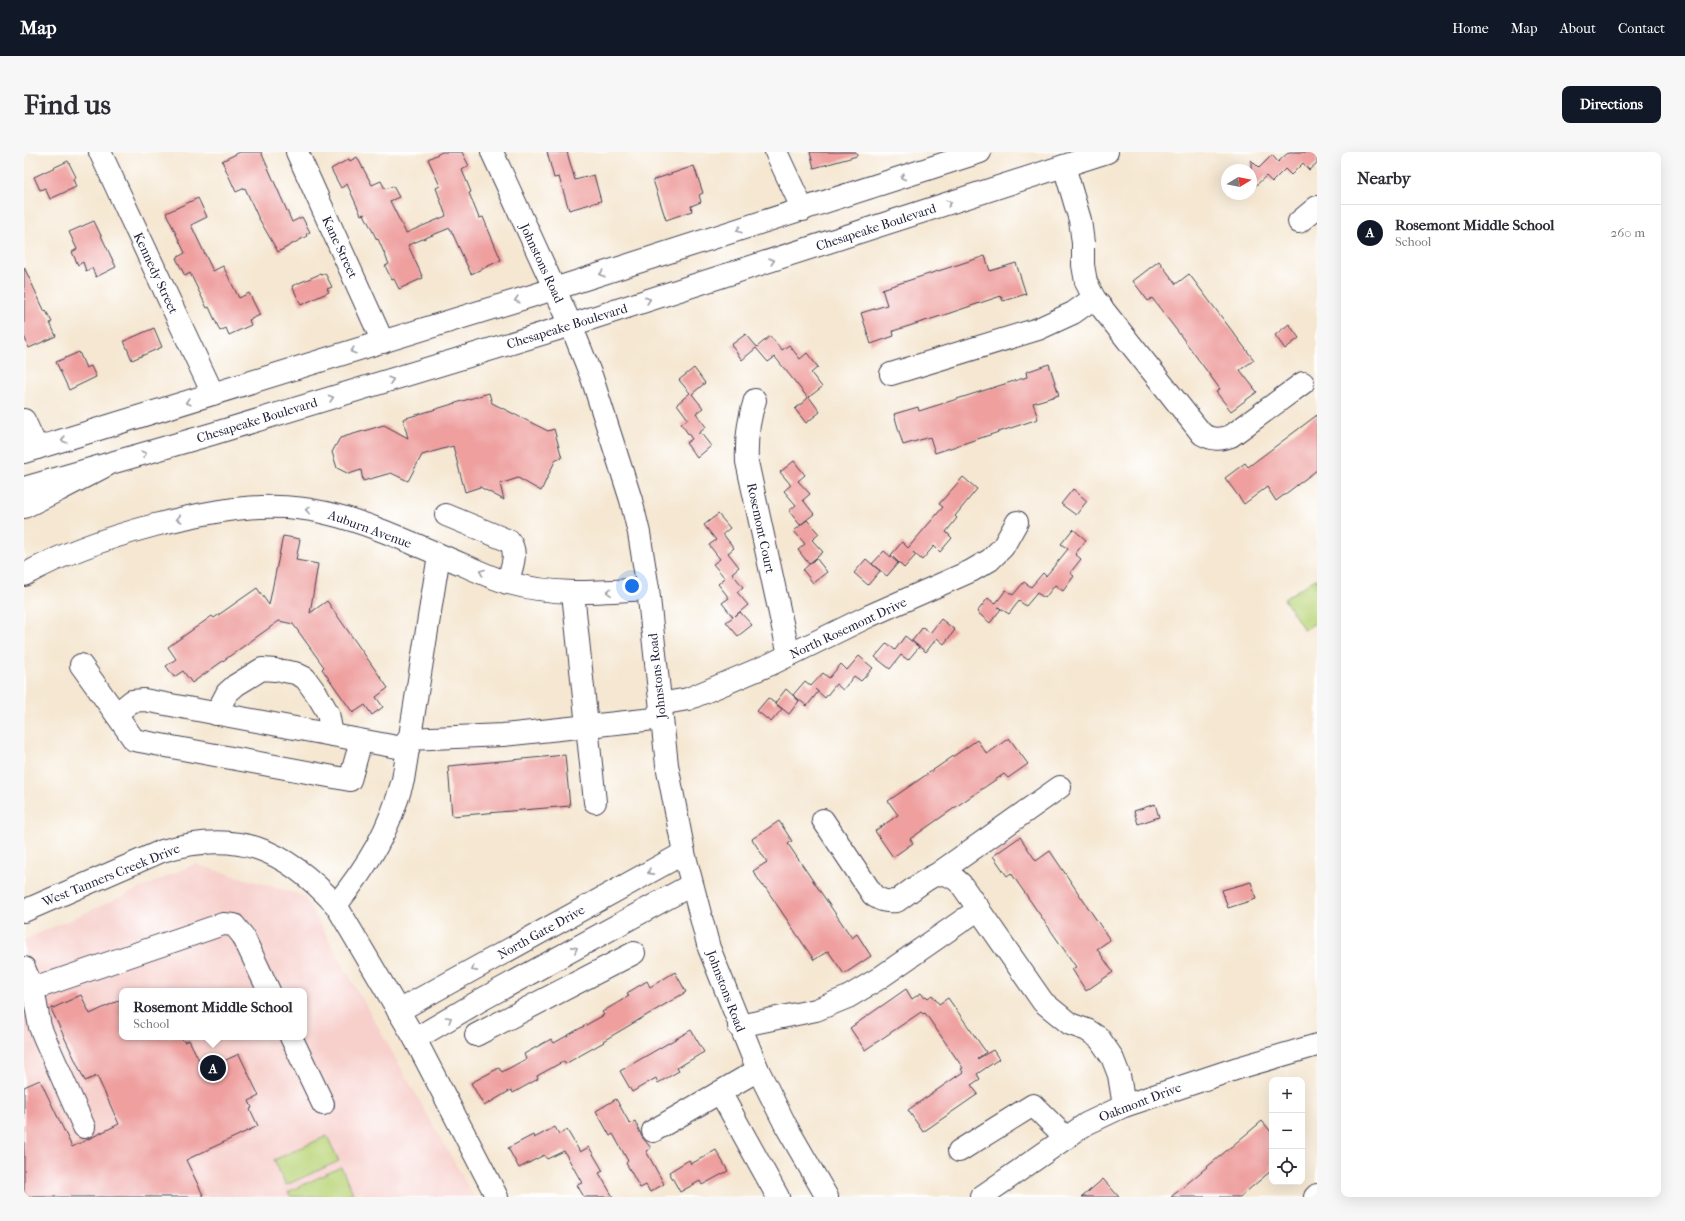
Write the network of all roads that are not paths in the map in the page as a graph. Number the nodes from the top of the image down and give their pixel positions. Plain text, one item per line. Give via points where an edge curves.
1 (100, 152) edge
2 (297, 152) edge
3 (492, 152) edge
4 (776, 152) edge
5 (980, 152) edge
6 (1107, 152) edge
7 (1064, 166) junction
8 (1317, 207) edge
9 (803, 210) junction
10 (1298, 222) dead end
11 (554, 289) junction
12 (1094, 298) junction
13 (571, 325) junction
14 (383, 342) junction
15 (891, 374) dead end
16 (1303, 383) dead end
17 (213, 394) junction
18 (755, 400) dead end
19 (24, 420) edge
20 (30, 450) edge
21 (107, 465) junction
22 (24, 488) edge
23 (24, 507) edge
24 (446, 514) dead end
25 (1017, 522) dead end
26 (439, 555) junction
27 (24, 575) edge
28 (507, 582) junction
29 (648, 589) junction
30 (573, 593) junction
31 (789, 655) junction
32 (80, 664) dead end
33 (660, 708) junction
34 (116, 714) junction
35 (216, 714) junction
36 (587, 726) junction
37 (332, 735) junction
38 (361, 741) junction
39 (408, 744) junction
40 (1060, 787) dead end
41 (595, 802) dead end
42 (823, 820) dead end
43 (684, 853) junction
44 (936, 875) junction
45 (691, 885) junction
46 (336, 905) junction
47 (979, 909) junction
48 (24, 911) edge
49 (634, 953) dead end
50 (553, 961) junction
51 (24, 968) edge
52 (268, 988) edge
53 (567, 988) junction
54 (33, 989) junction
55 (398, 1011) junction
56 (739, 1026) junction
57 (476, 1035) dead end
58 (415, 1039) junction
59 (292, 1040) edge
60 (1317, 1046) edge
61 (758, 1070) junction
62 (720, 1092) junction
63 (323, 1104) dead end
64 (1124, 1106) junction
65 (84, 1127) dead end
66 (653, 1131) dead end
67 (1066, 1138) junction
68 (959, 1152) dead end
69 (497, 1197) edge
70 (778, 1197) edge
71 (828, 1197) edge
72 (981, 1197) edge

1 - 17 main road, Kennedy Street
2 - 14 main road, Kane Street
3 - 11 main road, Johnstons Road
4 - 9 main road
5 -> 9 main road
6 - 7 main road, Chesapeake Boulevard
7 - 12 main road via 1080,220 1086,282
13 -> 7 main road, Chesapeake Boulevard
8 - 10 main road
9 -> 11 main road
11 - 13 main road, Johnstons Road
11 -> 14 main road
12 - 15 main road via 1073,313 1038,329
12 - 16 main road via 1202,434 1211,439 1222,440 1231,436
21 -> 13 main road, Chesapeake Boulevard
13 - 29 main road, Johnstons Road via 592,378 631,500
14 -> 17 main road
17 -> 20 main road
18 - 31 main road, Rosemont Court via 748,420 747,462
19 - 20 main road
21 - 22 main road, Chesapeake Boulevard
21 - 23 main road
24 - 28 main road via 509,541 514,547 514,554
25 - 31 main road, North Rosemont Drive via 1003,547 990,560
26 -> 27 main road, Auburn Avenue via 356,521 324,512 290,507 255,507 209,513 121,534 78,549
28 -> 26 main road, Auburn Avenue
26 - 39 main road
28 - 30 main road, Auburn Avenue via 534,589
29 -> 30 main road, Auburn Avenue
29 - 33 main road, Johnstons Road
30 - 36 main road
31 - 33 main road, North Rosemont Drive via 688,699 671,702
32 - 34 main road
33 - 36 main road, North Rosemont Drive via 654,718
33 - 43 main road, Johnstons Road via 667,765
34 - 35 main road via 132,701 144,700
34 - 38 main road via 134,740 350,780
35 - 37 main road
35 - 37 main road via 227,693 262,669 295,672 306,678 328,713
36 - 39 main road
36 - 41 main road
37 - 38 main road
38 - 39 main road
39 - 46 main road via 399,792 384,834 368,862
40 - 44 main road
42 - 44 main road via 873,895 880,900 897,901
43 - 45 main road, Johnstons Road
43 -> 55 main road, North Gate Drive
44 - 47 main road via 954,877
50 -> 45 main road
45 - 56 main road, Johnstons Road via 710,948
46 - 48 main road, West Tanners Creek Drive via 300,870 278,857 239,843 215,841 185,844 162,851
46 - 55 main road, West Tanners Creek Drive
47 - 56 main road via 878,979 848,996 816,1010
47 - 64 main road via 1043,1002 1070,1024 1099,1038 1117,1069
49 - 53 main road
50 - 53 main road
58 -> 50 main road
51 - 54 main road
52 - 54 main road via 243,936 234,926 223,924
53 - 57 main road
54 - 65 main road via 40,1027
55 - 58 main road, West Tanners Creek Drive
56 - 61 main road, Johnstons Road
58 - 69 main road, West Tanners Creek Drive
59 - 63 main road
60 - 64 main road, Oakmont Drive via 1238,1068
61 - 62 main road
61 - 71 main road, Johnstons Road via 786,1126
62 - 66 main road
62 - 70 main road
64 - 67 main road, Oakmont Drive via 1086,1124
67 - 68 main road via 1034,1105
67 - 72 main road, Oakmont Drive

